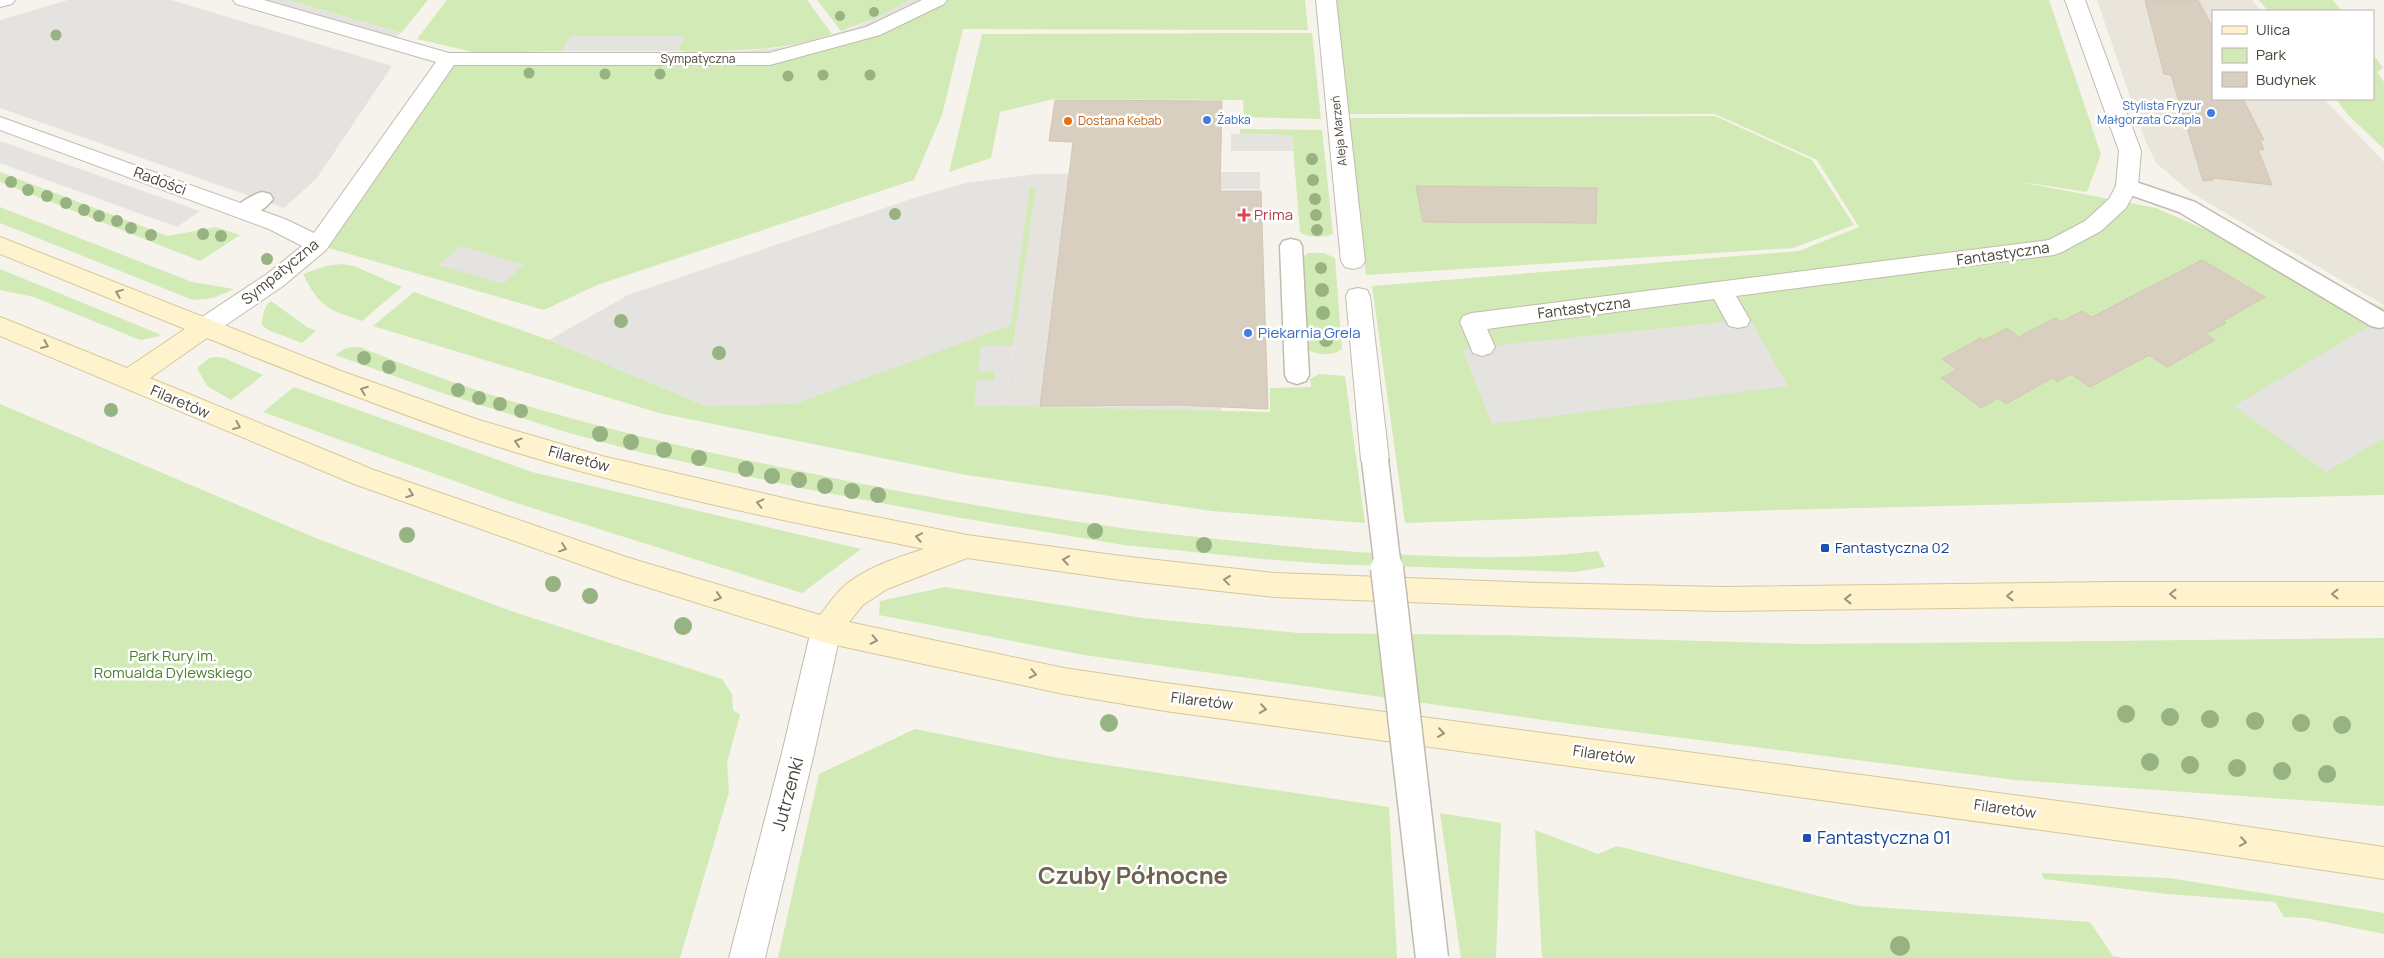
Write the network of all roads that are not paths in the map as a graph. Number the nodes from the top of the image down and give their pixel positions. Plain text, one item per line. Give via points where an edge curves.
1 (5, 0) edge
2 (243, 0) edge
3 (937, 0) edge
4 (1326, 0) edge
5 (2075, 0) edge
6 (0, 1) edge
7 (448, 59) junction
8 (0, 123) edge
9 (2127, 186) junction
10 (0, 245) edge
11 (318, 245) junction
12 (1292, 246) dead end
13 (1353, 262) dead end
14 (1721, 291) junction
15 (1358, 296) dead end
16 (1738, 320) dead end
17 (2379, 320) dead end
18 (0, 326) edge
19 (205, 327) junction
20 (1482, 347) dead end
21 (1297, 375) dead end
22 (128, 380) junction
23 (967, 546) junction
24 (2384, 594) edge
25 (826, 630) junction
26 (2384, 863) edge
27 (747, 958) edge
28 (1432, 958) edge

1 - 6 street
2 - 7 street, Sympatyczna
3 - 7 street, Sympatyczna via 873,31 770,59
4 - 13 street, Aleja Marzeń
5 - 9 street, Fantastyczna via 2130,151
7 - 11 street, Sympatyczna
8 - 11 street, Radości via 253,205 277,224
9 - 14 street, Fantastyczna via 2118,203 2093,226 2054,248
9 - 17 lane via 2188,207
19 -> 10 main road, Filaretów
11 - 19 street, Sympatyczna
12 - 21 lane
14 - 16 street
14 - 20 street, Fantastyczna via 1472,322
15 - 28 street, bridge
18 -> 22 main road, Filaretów
19 - 22 main road, Filaretów
23 -> 19 main road, Filaretów via 805,514 602,466 399,403
22 -> 25 main road, Filaretów via 299,451 459,512 624,568
24 -> 23 main road, Filaretów via 1723,599 1539,595 1276,585 1121,568
23 - 25 main road, Filaretów via 875,582 853,596
25 -> 26 main road, Filaretów via 1064,681
25 - 27 street, Jutrzenki via 806,725

